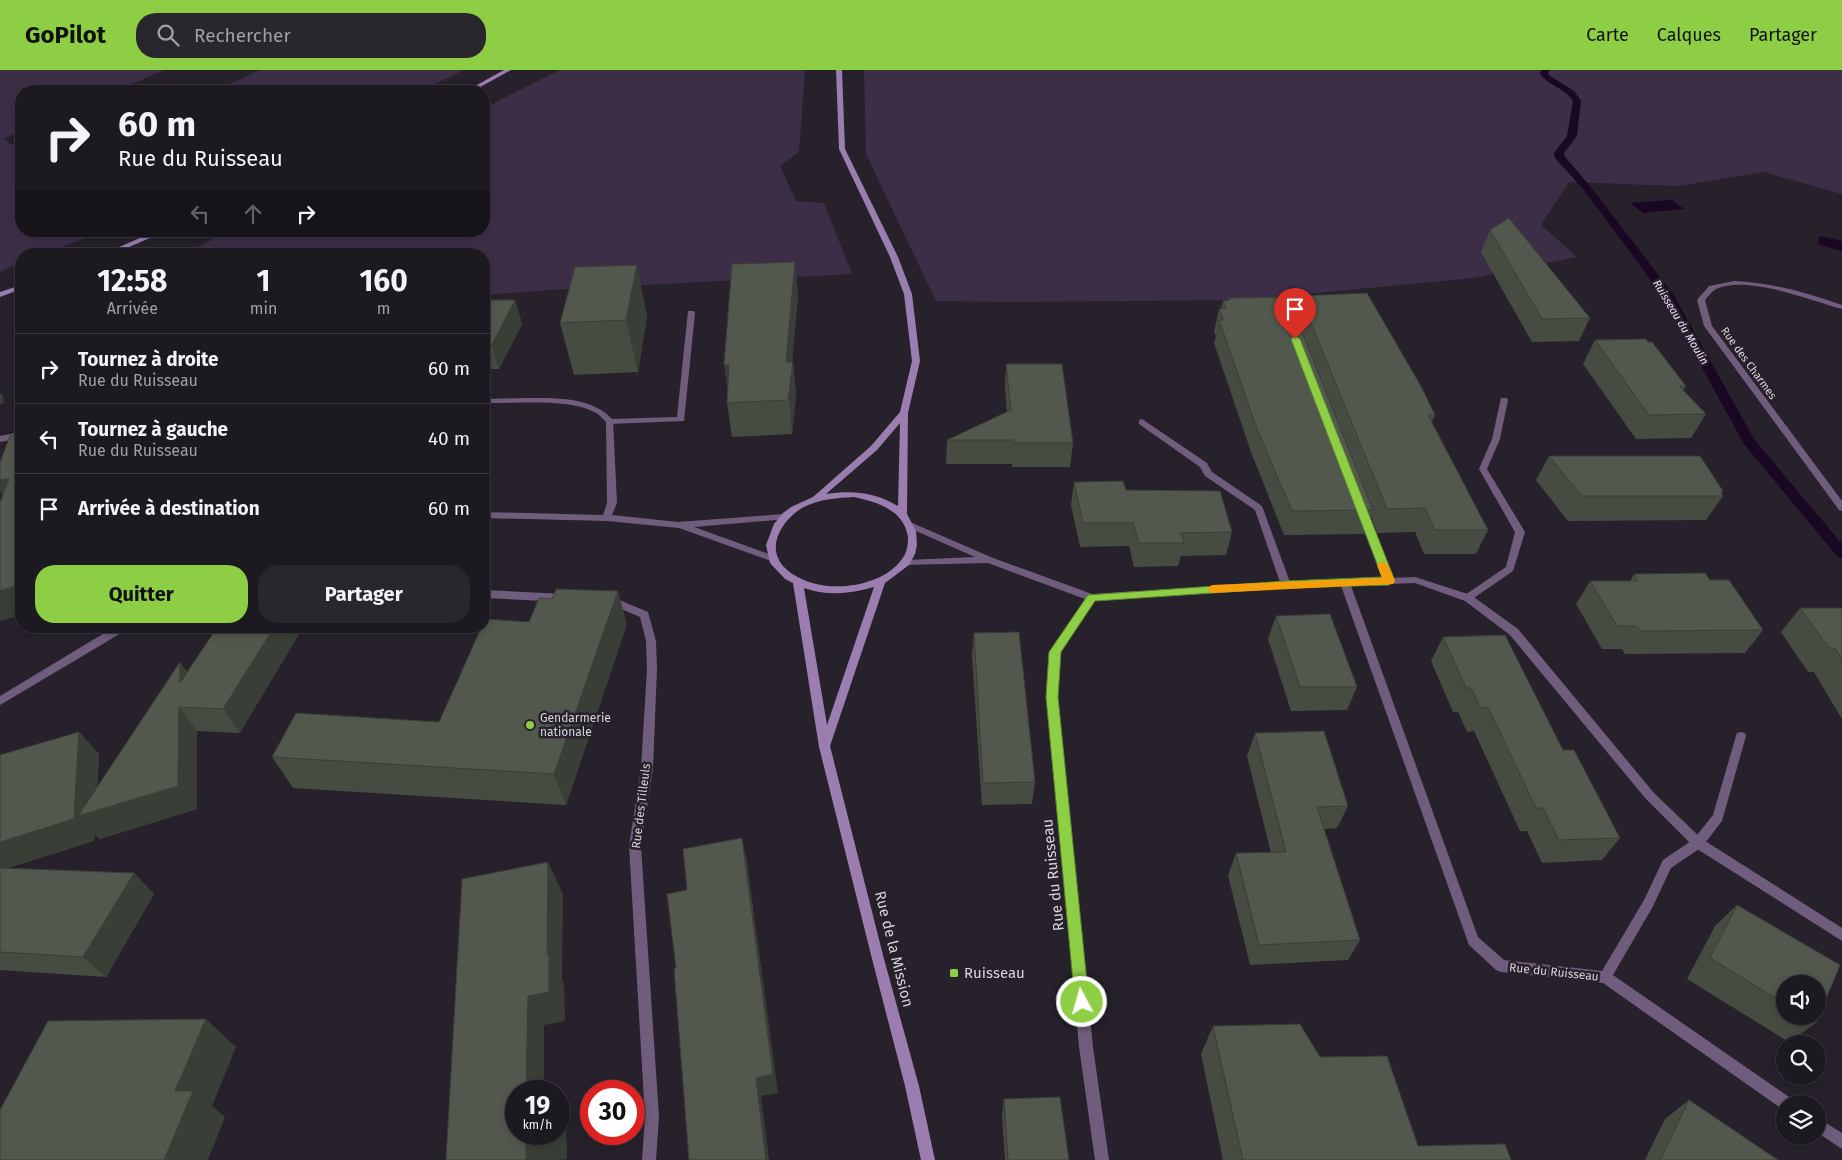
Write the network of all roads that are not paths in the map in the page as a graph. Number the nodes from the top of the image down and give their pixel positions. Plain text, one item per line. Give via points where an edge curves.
1 (508, 70) edge
2 (839, 70) edge
3 (480, 85) edge
4 (148, 237) edge
5 (121, 248) edge
6 (15, 289) edge
7 (0, 295) edge
8 (1842, 307) edge
9 (691, 313) dead end
10 (1504, 400) dead end
11 (490, 401) edge
12 (904, 413) junction
13 (610, 422) junction
14 (1142, 422) dead end
15 (15, 436) edge
16 (0, 439) edge
17 (816, 498) junction
18 (1360, 507) edge
19 (1842, 508) edge
20 (902, 514) junction
21 (490, 515) edge
22 (784, 517) junction
23 (607, 518) junction
24 (678, 525) junction
25 (910, 525) junction
26 (774, 559) junction
27 (990, 560) junction
28 (906, 563) junction
29 (1389, 581) junction
30 (798, 583) junction
31 (880, 583) junction
32 (1344, 583) junction
33 (1286, 584) junction
34 (490, 594) edge
35 (574, 598) edge
36 (1092, 598) junction
37 (1468, 598) junction
38 (601, 599) edge
39 (112, 633) edge
40 (0, 701) edge
41 (1741, 736) dead end
42 (825, 748) junction
43 (1698, 843) junction
44 (1842, 935) edge
45 (1605, 977) junction
46 (1776, 1096) edge
47 (1826, 1131) edge
48 (1842, 1142) edge
49 (649, 1160) edge
50 (928, 1160) edge
51 (1102, 1160) edge

1 - 3 street
2 - 12 street via 842,149 894,257 908,294 916,361
4 - 5 street
6 - 7 street
8 - 19 street, Rue des Charmes via 1797,292 1734,283 1712,288 1701,300 1708,326
9 - 13 street via 680,419
10 - 37 street via 1496,438 1483,469 1520,532 1510,569
11 - 13 street via 551,402 593,408
12 - 17 street via 874,448
12 - 20 street
13 - 23 street via 612,503
14 - 33 street via 1204,465 1208,474 1259,508
15 - 16 street
17 - 20 street via 854,494 873,498
17 - 22 street
18 - 29 street
20 - 25 street
21 - 23 street
22 - 24 street
22 - 26 street via 771,545
23 - 24 street
24 - 26 street
25 - 27 street
25 - 28 street via 912,550
26 - 30 street via 783,572
27 - 28 street
27 - 36 street
28 - 31 street
29 - 32 street
29 - 37 street via 1416,580
30 - 31 street via 838,591
30 - 42 street, Rue de la Mission
31 - 42 street
32 - 33 street
32 - 45 street, Rue du Ruisseau via 1473,941 1501,966
33 - 36 street
34 - 35 street
36 - 51 street, Rue du Ruisseau via 1055,652 1052,697 1086,1047
37 - 43 street via 1514,632 1650,796
38 - 49 street, Rue des Tilleuls via 644,615 651,641 647,768 634,846 652,1117
39 - 40 street
41 - 43 street, Rue du Ruisseau via 1718,817
42 - 50 street, Rue de la Mission
43 - 44 street
43 - 45 street, Rue du Ruisseau via 1667,864 1648,904
45 - 46 street, Rue du Ruisseau
47 - 48 street

